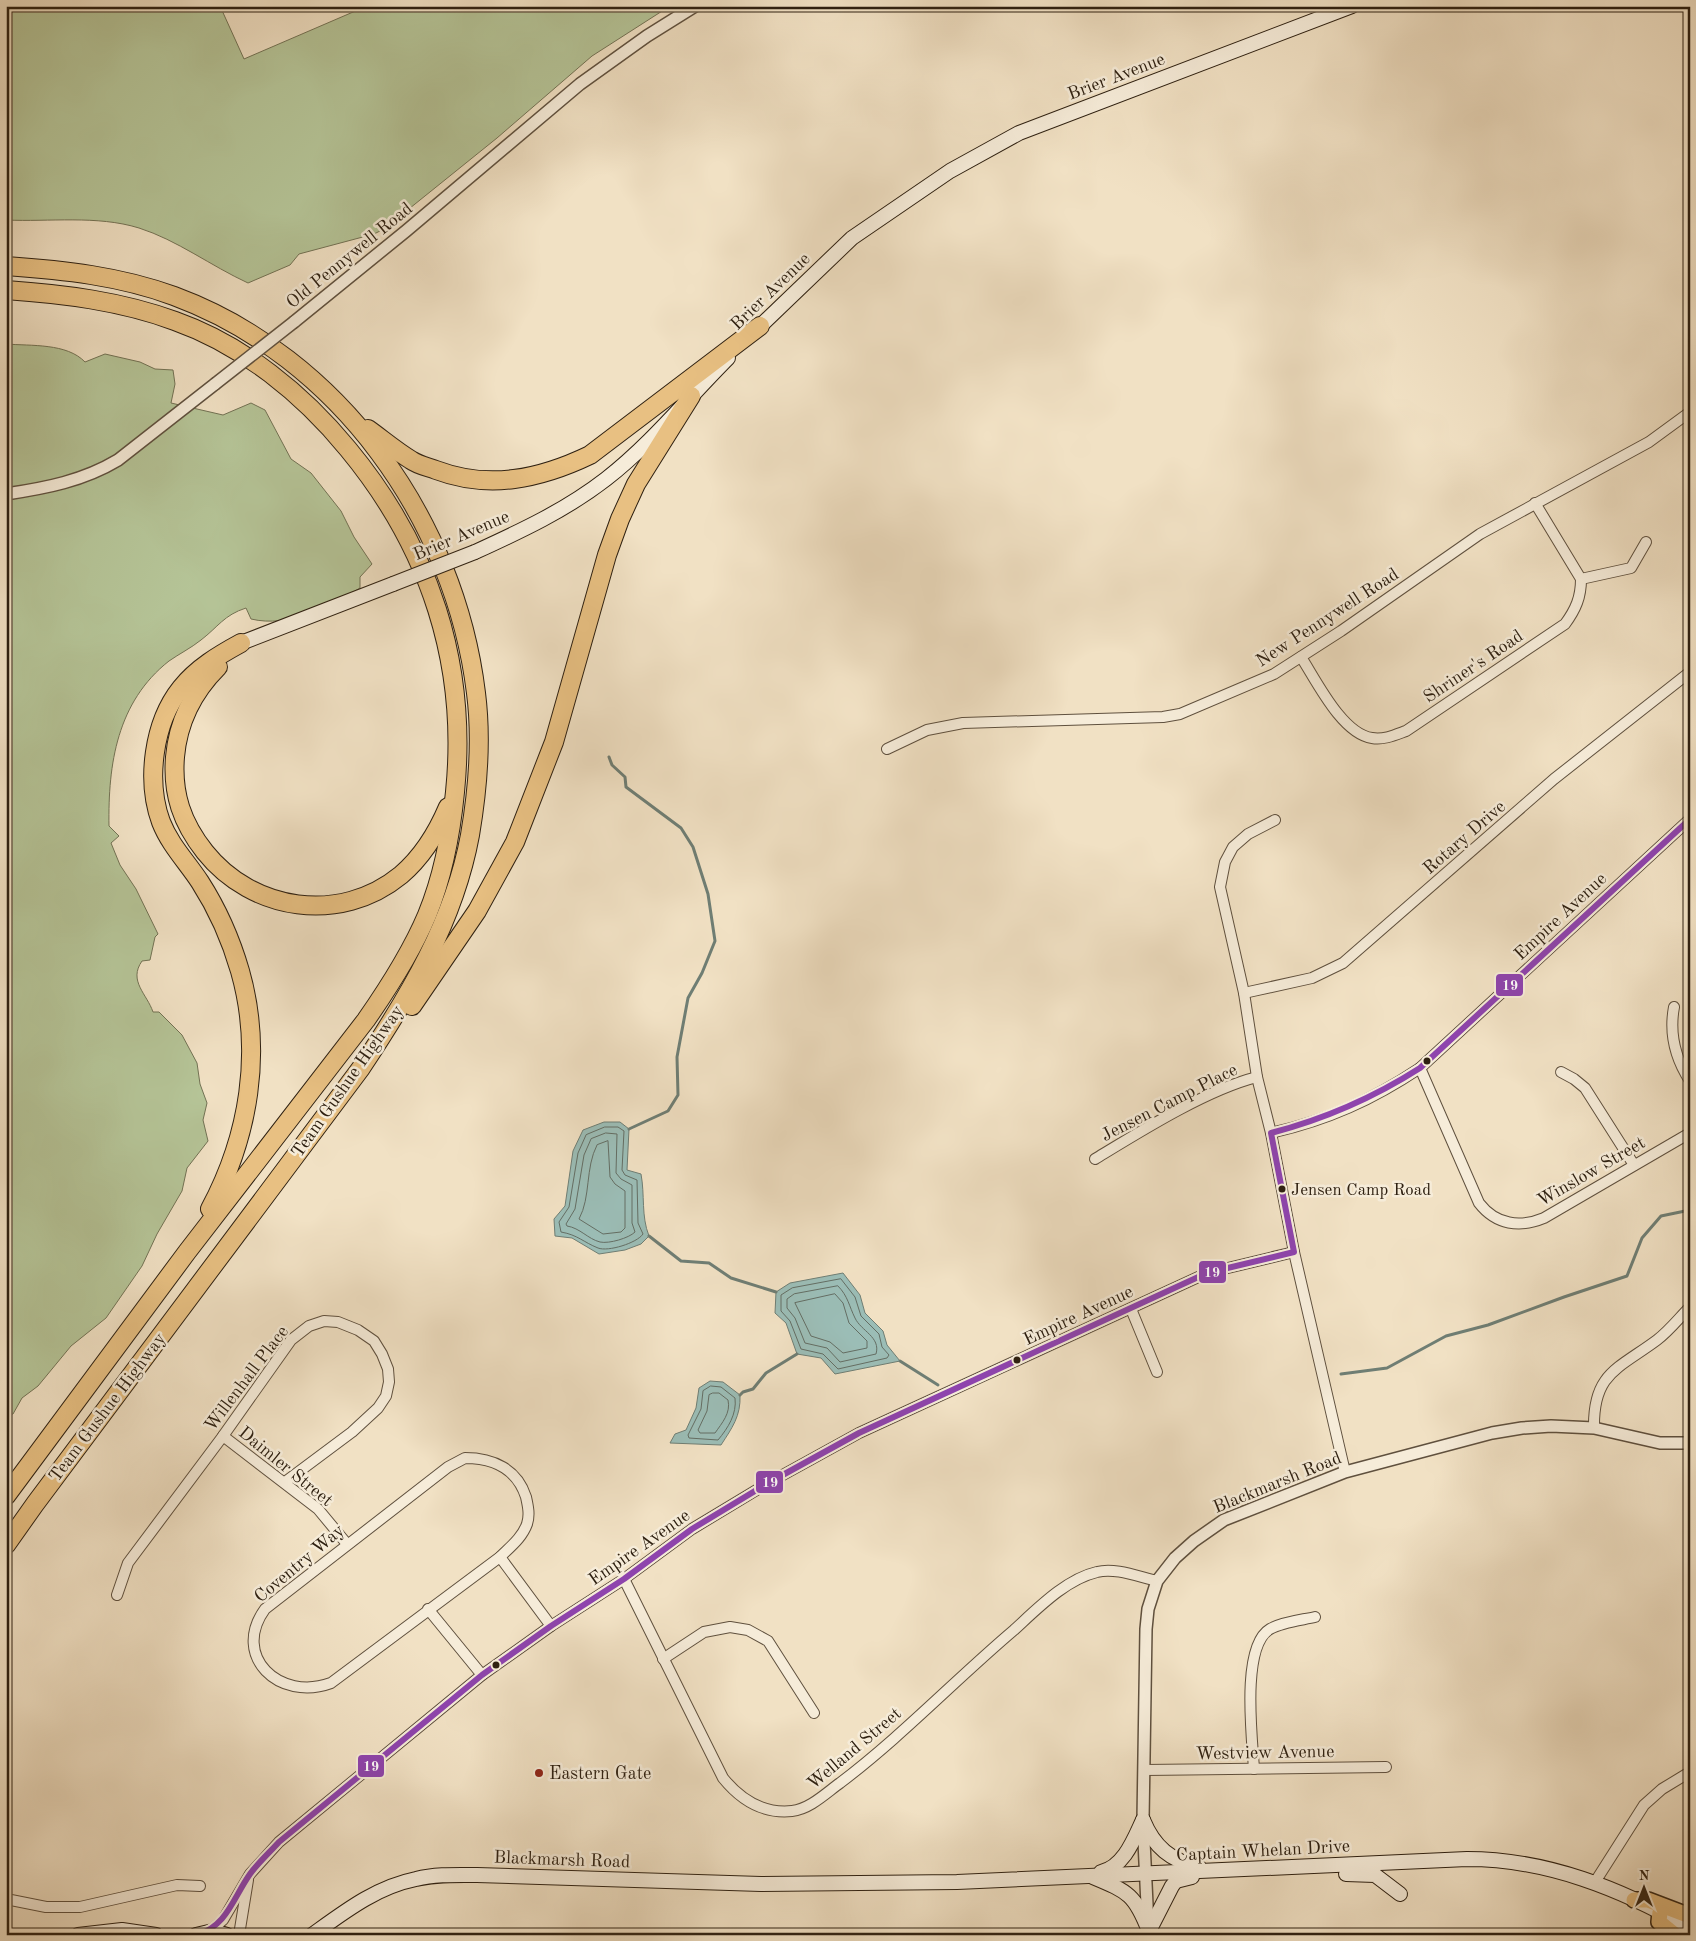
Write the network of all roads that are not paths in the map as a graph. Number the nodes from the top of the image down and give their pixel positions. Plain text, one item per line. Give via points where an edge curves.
1 (695, 6) edge
2 (1352, 6) edge
3 (6, 266) edge
4 (6, 290) edge
5 (760, 326) junction
6 (691, 396) junction
7 (332, 399) junction
8 (1690, 412) edge
9 (6, 494) edge
10 (1536, 503) junction
11 (1646, 542) dead end
12 (1581, 579) junction
13 (241, 643) junction
14 (1301, 657) junction
15 (1690, 672) edge
16 (887, 749) dead end
17 (456, 780) junction
18 (1690, 819) edge
19 (1276, 820) dead end
20 (1244, 993) junction
21 (1674, 1007) dead end
22 (361, 1068) junction
23 (1420, 1068) junction
24 (1561, 1072) dead end
25 (1258, 1077) junction
26 (1690, 1081) edge
27 (1271, 1134) junction
28 (1690, 1134) edge
29 (1095, 1159) dead end
30 (1634, 1165) junction
31 (187, 1252) junction
32 (1294, 1252) junction
33 (1690, 1307) edge
34 (1132, 1309) junction
35 (1157, 1372) dead end
36 (1594, 1428) junction
37 (223, 1436) junction
38 (1690, 1443) edge
39 (1345, 1472) junction
40 (285, 1482) junction
41 (6, 1496) edge
42 (346, 1544) junction
43 (6, 1545) edge
44 (500, 1556) junction
45 (624, 1579) junction
46 (1157, 1581) junction
47 (117, 1595) dead end
48 (428, 1609) junction
49 (1315, 1616) dead end
50 (551, 1626) junction
51 (663, 1659) junction
52 (482, 1675) junction
53 (814, 1713) dead end
54 (1386, 1766) dead end
55 (1254, 1769) junction
56 (1145, 1770) junction
57 (1690, 1772) edge
58 (1144, 1820) junction
59 (1253, 1868) junction
60 (1217, 1871) junction
61 (250, 1874) junction
62 (1146, 1874) junction
63 (1088, 1875) junction
64 (1595, 1882) junction
65 (825, 1883) joint
66 (200, 1886) dead end
67 (1400, 1894) dead end
68 (6, 1899) edge
69 (1634, 1900) junction
70 (1660, 1912) junction
71 (1690, 1916) edge
72 (1690, 1928) edge
73 (210, 1931) junction
74 (1149, 1933) edge
75 (100, 1934) edge
76 (78, 1935) edge
77 (156, 1935) edge
78 (196, 1935) edge
79 (227, 1935) edge
80 (239, 1935) edge
81 (312, 1935) edge
82 (1675, 1935) edge

1 - 9 street, Old Pennywell Road, bridge via 580,84 406,231 118,460 66,483
2 - 5 main road, Brier Avenue via 1019,133 950,171 852,238
3 - 7 highway, Team Gushue Highway via 62,270 119,280 174,296 229,322 275,349
4 - 17 highway, Team Gushue Highway via 63,294 175,320 243,355 305,402 334,432 394,512 411,542 439,614 449,650 457,704
5 - 6 main road, Brier Avenue
5 - 7 highway via 590,455 560,469 530,477 498,482 457,478 413,461
6 - 13 main road, Brier Avenue, bridge via 639,450 606,479 564,508 475,552
6 - 22 highway via 636,484 620,519 554,742 531,805 499,875 443,963 390,1035
7 - 22 highway, Team Gushue Highway via 358,426 401,484 447,574 471,656 479,731 479,764 470,837 451,905 396,1016
8 - 10 street, New Pennywell Road via 1649,442
10 - 12 street
10 - 14 street, New Pennywell Road via 1451,552
11 - 12 street via 1632,568
12 - 14 street, Shriner's Road via 1578,604 1565,624 1406,731 1390,737 1371,738 1352,729 1341,718
13 - 17 highway via 207,678 188,707 180,727 174,767 187,828 214,864 251,892 298,906 321,906 343,903 382,887 414,862 430,842 448,808
13 - 31 highway via 204,666 181,689 162,726 154,762 156,802 161,822 223,924 240,972 251,1029 250,1088 235,1152 221,1188
14 - 16 street, New Pennywell Road via 1274,674 1180,714 1144,718 962,723 927,730
15 - 20 street, Rotary Drive via 1554,779 1343,963 1312,978
17 - 31 highway, Team Gushue Highway via 440,877 411,949 366,1020
18 - 23 street, Empire Avenue
19 - 20 street via 1248,834 1233,847 1220,874 1222,903
20 - 25 street
21 - 26 street via 1673,1041
22 - 43 highway, Team Gushue Highway
23 - 27 street, Empire Avenue via 1370,1100 1322,1120
23 - 30 street, Winslow Street via 1476,1198 1483,1209 1495,1218 1516,1224 1538,1220
24 - 30 street via 1585,1088
25 - 27 street
25 - 29 street, Jensen Camp Place via 1216,1092
27 - 32 street
28 - 30 street, Winslow Street
31 - 41 highway, Team Gushue Highway
32 - 34 street, Empire Avenue via 1207,1274
32 - 39 street
33 - 36 street via 1660,1339 1612,1372 1599,1387
34 - 35 street
34 - 45 street, Empire Avenue via 859,1433 692,1529
36 - 38 street, Blackmarsh Road via 1660,1443
36 - 39 street, Blackmarsh Road via 1551,1426 1500,1432
37 - 40 street, Daimler Street
37 - 40 street, Willenhall Place via 291,1340 309,1326 324,1321 338,1322 374,1341 388,1369 386,1396 352,1432
37 - 47 street, Willenhall Place via 128,1563
39 - 46 street, Blackmarsh Road via 1224,1520 1175,1558
40 - 42 street, Daimler Street via 318,1509
42 - 44 street, Coventry Way via 448,1466 465,1458 483,1458 512,1473 529,1508 528,1523 521,1536
42 - 48 street, Coventry Way via 265,1609 258,1619 254,1633 257,1659 270,1677 294,1688 310,1690 331,1684
44 - 48 street, Coventry Way
44 - 50 street
45 - 50 street, Empire Avenue
45 - 51 street, Welland Street
46 - 51 street, Welland Street via 1107,1570 1068,1586 973,1665 856,1771 813,1803 792,1811 768,1809 746,1801 733,1791 723,1778
46 - 56 street, Blackmarsh Road via 1146,1628
48 - 52 street
49 - 55 street via 1270,1628 1257,1644 1251,1668
50 - 52 street, Empire Avenue
51 - 53 street via 704,1632 730,1627 748,1630 768,1641
52 - 61 street, Empire Avenue via 279,1842
54 - 55 street, Westview Avenue
55 - 56 street, Westview Avenue
56 - 58 street, Blackmarsh Road
57 - 64 street via 1662,1788 1644,1805
58 - 60 main road via 1163,1852 1184,1864
58 - 62 street, Blackmarsh Road
58 - 63 main road via 1118,1863 1105,1871
59 - 60 main road, Captain Whelan Drive
59 - 64 main road, Captain Whelan Drive via 1495,1859 1526,1863
59 - 67 main road via 1263,1876 1372,1874
60 - 62 main road, Captain Whelan Drive
60 - 74 main road via 1176,1881
61 - 73 street, Empire Avenue via 223,1920
61 - 80 street
62 - 63 main road, Captain Whelan Drive
62 - 74 street, Blackmarsh Road
63 - 65 main road, Captain Whelan Drive via 957,1882
63 - 74 main road via 1132,1897
64 - 69 main road, Captain Whelan Drive
65 - 81 main road, Blackmarsh Road via 433,1876 416,1878 362,1900
66 - 68 street via 177,1885 80,1907 46,1907
69 - 70 main road, Captain Whelan Drive
69 - 71 main road via 1648,1900
70 - 72 main road, Captain Whelan Drive
70 - 82 main road via 1659,1922
73 - 78 main road
73 - 79 main road
75 - 76 main road
75 - 77 main road via 122,1930

